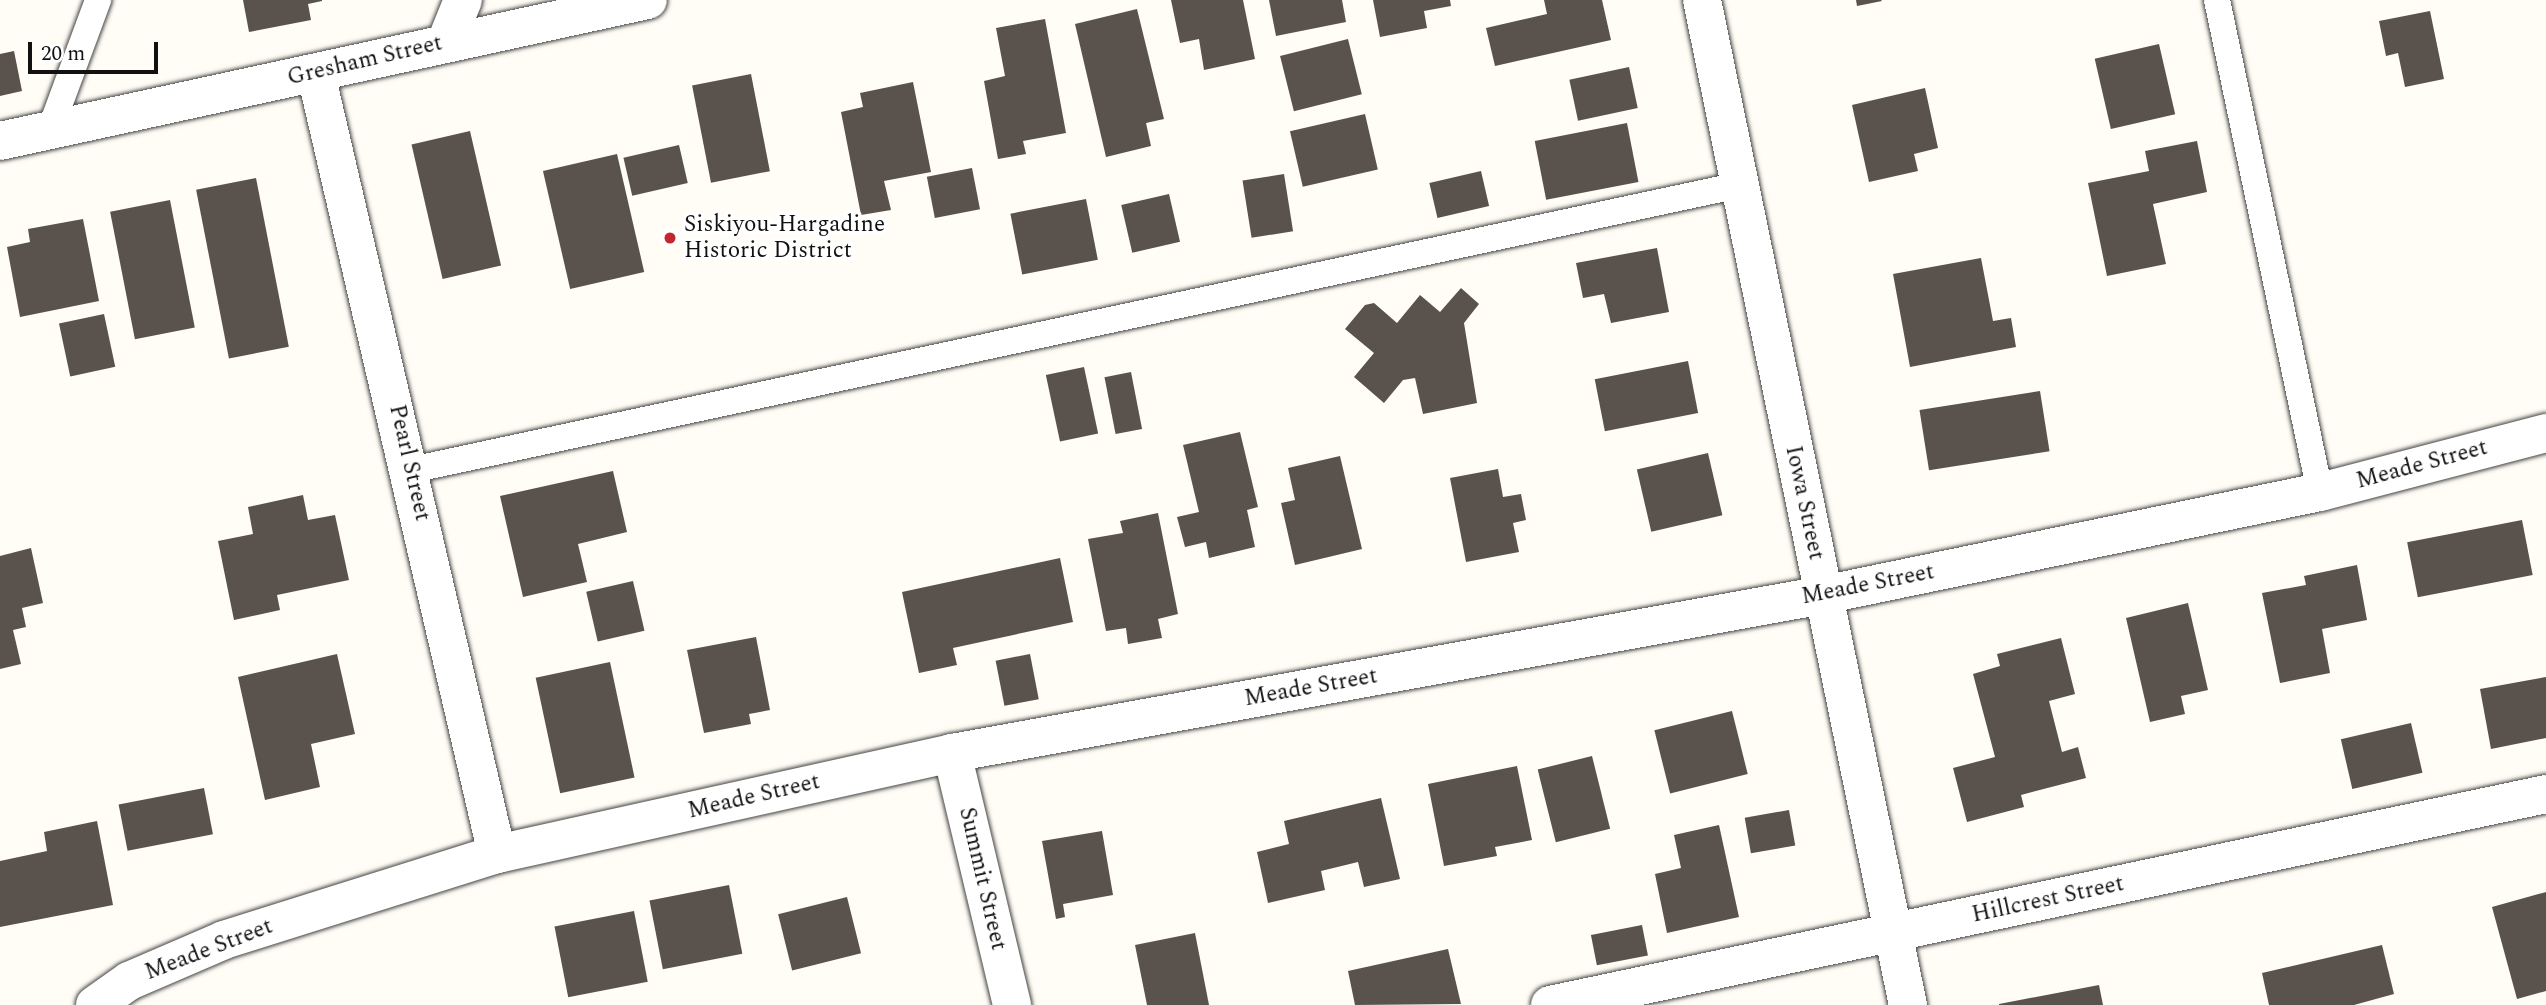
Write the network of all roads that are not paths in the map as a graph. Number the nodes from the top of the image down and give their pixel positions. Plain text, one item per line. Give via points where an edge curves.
1 (98, 0) edge
2 (463, 0) edge
3 (648, 0) edge
4 (1702, 0) edge
5 (2217, 0) edge
6 (446, 42) junction
7 (316, 74) junction
8 (50, 130) junction
9 (0, 141) edge
10 (1739, 185) junction
11 (2546, 433) edge
12 (411, 470) junction
13 (2320, 492) junction
14 (1823, 595) junction
15 (952, 753) junction
16 (2546, 794) edge
17 (497, 854) junction
18 (1894, 934) junction
19 (95, 1005) edge
20 (1012, 1005) edge
21 (1549, 1005) edge
22 (1908, 1005) edge

1 - 8 lane
2 - 6 street
3 - 6 street, Gresham Street
4 - 10 street, Iowa Street
5 - 13 lane
6 - 7 street, Gresham Street
7 - 8 street, Gresham Street
7 - 12 street, Pearl Street
8 - 9 street, Gresham Street
10 - 12 lane
10 - 14 street, Iowa Street
11 - 13 street, Meade Street
12 - 17 street, Pearl Street
13 - 14 street, Meade Street
14 - 15 street, Meade Street
14 - 18 street, Iowa Street
15 - 17 street, Meade Street
15 - 20 street, Summit Street
16 - 18 street, Hillcrest Street
17 - 19 street, Meade Street via 224,940 129,981
18 - 21 street, Hillcrest Street
18 - 22 street, Iowa Street

